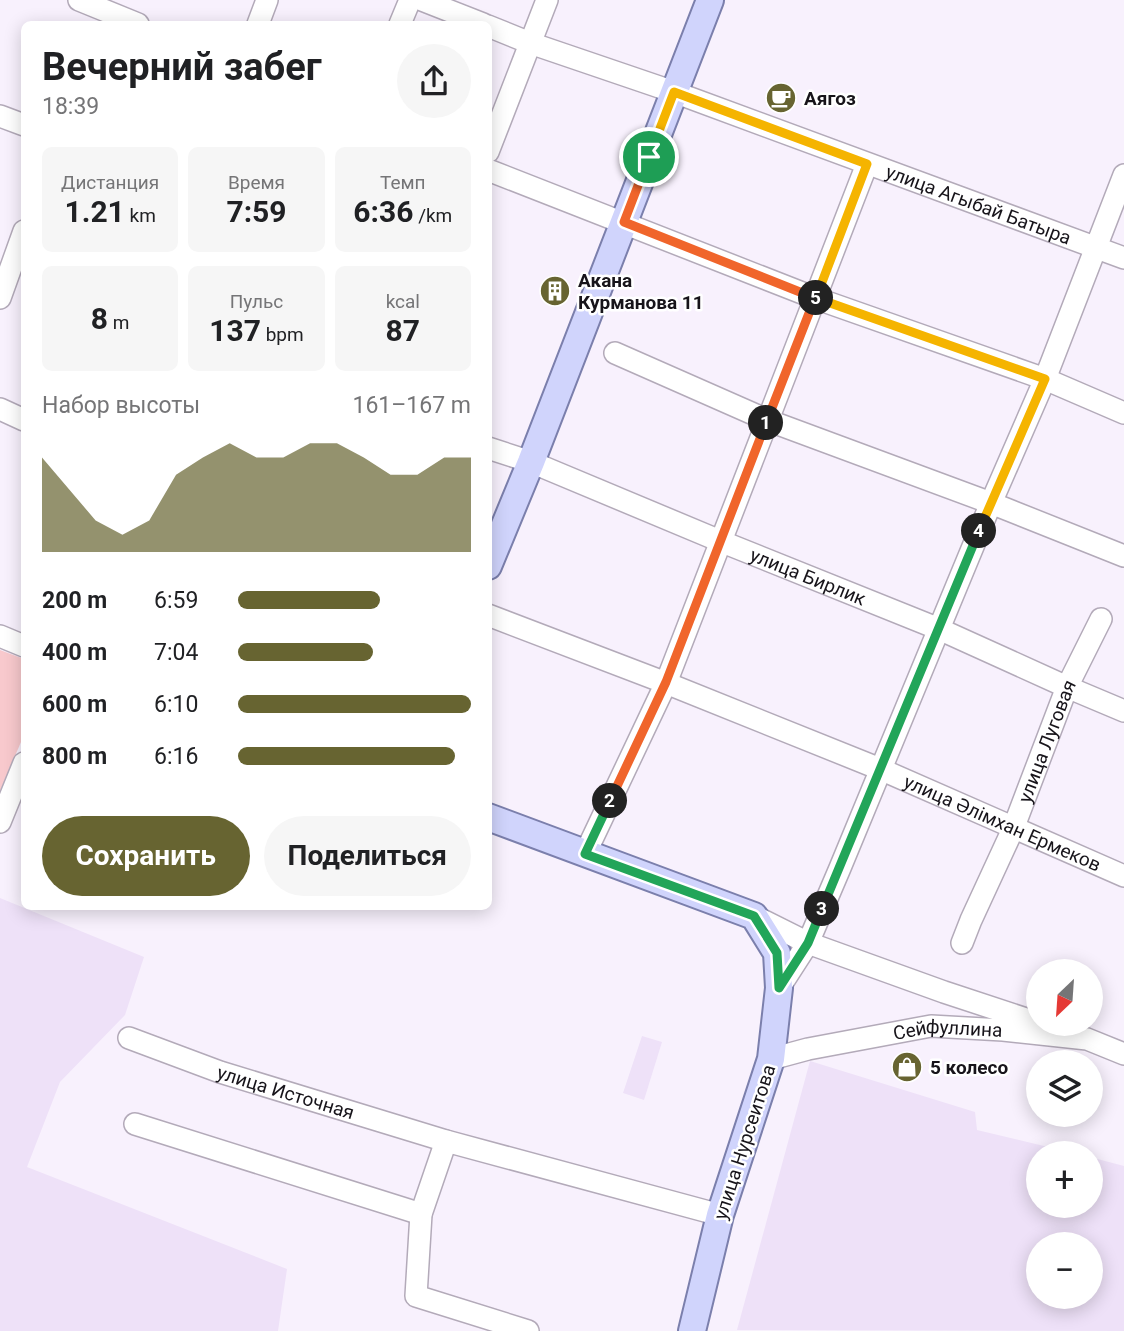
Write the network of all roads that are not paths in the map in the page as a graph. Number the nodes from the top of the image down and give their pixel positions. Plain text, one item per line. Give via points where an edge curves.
1 (79, 0) edge
2 (267, 0) edge
3 (410, 0) edge
4 (422, 0) edge
5 (547, 0) edge
6 (710, 0) edge
7 (114, 13) edge
8 (131, 21) edge
9 (259, 21) edge
10 (401, 21) edge
11 (475, 21) edge
12 (492, 28) edge
13 (530, 43) junction
14 (674, 92) junction
15 (0, 116) edge
16 (21, 124) edge
17 (492, 142) edge
18 (867, 164) junction
19 (492, 172) edge
20 (1124, 175) edge
21 (624, 222) junction
22 (21, 238) edge
23 (1095, 247) junction
24 (1124, 258) edge
25 (13, 261) edge
26 (0, 298) edge
27 (815, 298) junction
28 (615, 353) dead end
29 (1045, 379) junction
30 (0, 409) edge
31 (1124, 412) edge
32 (21, 418) edge
33 (767, 420) junction
34 (492, 449) edge
35 (531, 463) junction
36 (991, 503) junction
37 (720, 541) junction
38 (492, 556) edge
39 (1124, 556) edge
40 (492, 617) edge
41 (1101, 619) dead end
42 (939, 629) junction
43 (0, 636) edge
44 (21, 645) edge
45 (666, 682) junction
46 (1067, 687) junction
47 (1124, 711) edge
48 (880, 769) junction
49 (21, 770) edge
50 (492, 819) edge
51 (0, 822) edge
52 (1013, 829) junction
53 (585, 854) junction
54 (1124, 876) edge
55 (754, 916) junction
56 (808, 943) junction
57 (962, 943) dead end
58 (779, 988) junction
59 (1026, 1019) edge
60 (1078, 1036) edge
61 (129, 1038) dead end
62 (1087, 1039) junction
63 (1124, 1054) edge
64 (771, 1059) junction
65 (135, 1124) dead end
66 (446, 1141) junction
67 (421, 1213) junction
68 (720, 1215) junction
69 (528, 1331) edge
70 (692, 1331) edge

1 - 7 street
2 - 9 street
3 - 10 street
4 - 11 street
5 - 13 street
6 - 14 main road
7 - 8 street
12 - 13 street, улица Агыбай Батыра
13 - 14 street, улица Агыбай Батыра
13 - 17 street
14 - 18 street, улица Агыбай Батыра
14 - 21 main road
15 - 16 street
18 - 23 street, улица Агыбай Батыра
18 - 27 street
19 - 21 street
20 - 23 street
21 - 27 street
21 - 35 main road
22 - 25 street
23 - 24 street, улица Агыбай Батыра
23 - 29 street
25 - 26 street
27 - 29 street
27 - 33 street
28 - 33 street
29 - 31 street
29 - 36 street
30 - 32 street
33 - 36 street
33 - 37 street
34 - 35 street, улица Бирлик
35 - 37 street, улица Бирлик
35 - 38 main road
36 - 39 street
36 - 42 street
37 - 42 street, улица Бирлик
37 - 45 street
40 - 45 street, улица Әлімхан Ермеков
41 - 46 street, улица Луговая
42 - 46 street, улица Бирлик
42 - 48 street
43 - 44 street
45 - 48 street, улица Әлімхан Ермеков
45 - 53 street
46 - 47 street, улица Бирлик
46 - 52 street, улица Луговая
48 - 52 street, улица Әлімхан Ермеков
48 - 56 street
49 - 51 street
50 - 53 main road
52 - 54 street, улица Әлімхан Ермеков
52 - 57 street, улица Луговая
53 - 55 main road
55 - 56 street
55 - 58 main road, улица Нурсеитова via 777,953
56 - 58 street
56 - 59 street
58 - 64 main road, улица Нурсеитова
60 - 62 street
61 - 66 street, улица Источная via 220,1072
62 - 63 street, Сейфуллина
62 - 64 street, Сейфуллина via 931,1026
64 - 68 main road, улица Нурсеитова
65 - 67 street
66 - 67 street
66 - 68 street, улица Источная
67 - 69 street via 415,1296
68 - 70 main road, улица Нурсеитова

